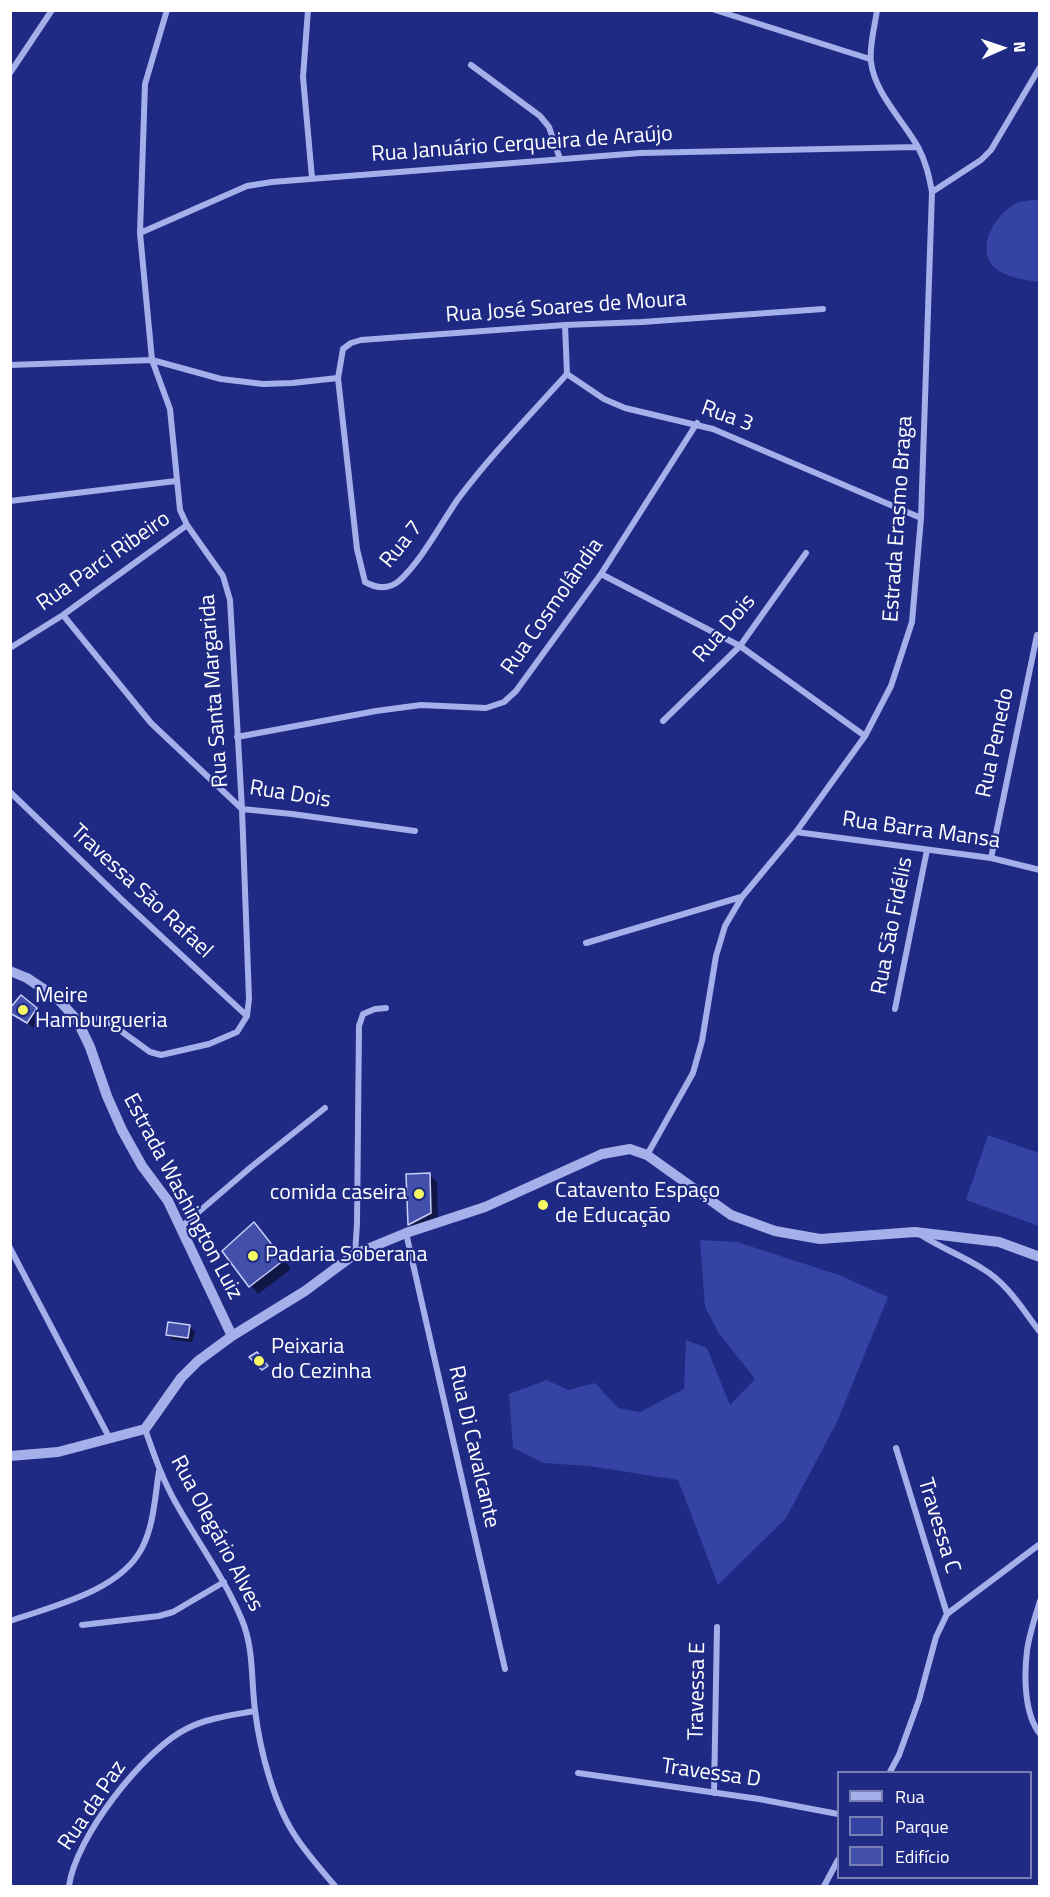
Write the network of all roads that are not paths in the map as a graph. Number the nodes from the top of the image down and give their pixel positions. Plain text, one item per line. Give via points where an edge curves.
1 (52, 10) edge
2 (167, 10) edge
3 (308, 10) edge
4 (715, 10) edge
5 (877, 10) edge
6 (870, 59) junction
7 (471, 65) dead end
8 (1040, 67) edge
9 (10, 73) edge
10 (918, 147) junction
11 (560, 159) junction
12 (312, 178) junction
13 (932, 192) junction
14 (140, 233) junction
15 (823, 309) dead end
16 (565, 325) junction
17 (152, 360) junction
18 (10, 365) edge
19 (567, 374) junction
20 (338, 378) junction
21 (697, 423) junction
22 (176, 481) junction
23 (10, 501) edge
24 (921, 518) junction
25 (187, 525) junction
26 (806, 554) dead end
27 (601, 574) junction
28 (63, 615) junction
29 (1037, 635) dead end
30 (740, 646) junction
31 (10, 648) edge
32 (663, 721) dead end
33 (865, 736) junction
34 (237, 737) junction
35 (10, 792) edge
36 (242, 809) junction
37 (415, 831) dead end
38 (796, 832) junction
39 (927, 850) junction
40 (991, 858) junction
41 (1040, 870) edge
42 (742, 897) junction
43 (586, 943) dead end
44 (10, 971) edge
45 (386, 1008) dead end
46 (895, 1009) dead end
47 (247, 1016) junction
48 (77, 1020) junction
49 (325, 1108) dead end
50 (646, 1155) junction
51 (181, 1227) junction
52 (915, 1232) junction
53 (406, 1233) junction
54 (10, 1248) edge
55 (355, 1254) junction
56 (1040, 1257) edge
57 (1040, 1332) edge
58 (232, 1336) junction
59 (145, 1429) junction
60 (110, 1438) junction
61 (896, 1448) dead end
62 (10, 1456) edge
63 (159, 1470) junction
64 (1040, 1544) edge
65 (224, 1582) junction
66 (1040, 1601) edge
67 (947, 1614) junction
68 (10, 1621) edge
69 (82, 1625) dead end
70 (717, 1627) dead end
71 (505, 1669) dead end
72 (255, 1711) junction
73 (1040, 1734) edge
74 (891, 1771) edge
75 (578, 1773) dead end
76 (714, 1792) junction
77 (837, 1814) edge
78 (837, 1862) edge
79 (69, 1887) edge
80 (335, 1887) edge
81 (824, 1887) edge

1 - 9 street
2 - 14 street, Rua Santa Margarida via 145,84
3 - 12 street via 303,77
4 - 6 street
5 - 6 street, Estrada Erasmo Braga
6 - 10 street, Estrada Erasmo Braga via 879,87
7 - 11 street via 540,116 549,127
8 - 13 street via 991,150
10 - 11 street, Rua Januário Cerqueira de Araújo via 640,153
10 - 13 street, Estrada Erasmo Braga
11 - 12 street, Rua Januário Cerqueira de Araújo
12 - 14 street, Rua Januário Cerqueira de Araújo via 247,186
13 - 24 street, Estrada Erasmo Braga
14 - 17 street, Rua Santa Margarida
15 - 16 street, Rua José Soares de Moura
16 - 19 street
16 - 20 street, Rua José Soares de Moura via 361,340 343,349
17 - 18 street
17 - 20 street via 221,379 263,384
17 - 22 street, Rua Santa Margarida via 170,409
19 - 20 street, Rua 7 via 495,454 398,582 387,588 365,582 357,549
19 - 21 street, Rua 3 via 625,408
21 - 24 street, Rua 3
21 - 27 street, Rua Cosmolândia
22 - 23 street
22 - 25 street, Rua Santa Margarida via 180,510
24 - 33 street, Estrada Erasmo Braga via 912,622 891,686
25 - 28 street, Rua Parci Ribeiro
25 - 34 street, Rua Santa Margarida via 223,576 230,600
26 - 30 street, Rua Dois
27 - 30 street
27 - 34 street, Rua Cosmolândia via 504,702 486,708 410,706
28 - 31 street, Rua Parci Ribeiro
28 - 36 street, Rua Dois via 151,723
29 - 40 street, Rua Penedo
30 - 32 street, Rua Dois
30 - 33 street
33 - 38 street, Estrada Erasmo Braga
34 - 36 street, Rua Santa Margarida
35 - 47 street, Travessa São Rafael
36 - 37 street, Rua Dois
36 - 47 street, Rua Santa Margarida
38 - 39 street, Rua Barra Mansa
38 - 42 street, Estrada Erasmo Braga
39 - 40 street, Rua Barra Mansa
39 - 46 street, Rua São Fidélis
40 - 41 street, Rua Barra Mansa
42 - 43 street
42 - 50 street, Estrada Erasmo Braga via 725,926 716,956 693,1073
44 - 48 street, Estrada Washington Luiz via 57,998
45 - 55 street via 363,1014 358,1026
47 - 48 street via 237,1032 209,1044 161,1055 150,1052 103,1018
48 - 51 street, Estrada Washington Luiz via 122,1130
49 - 51 street
50 - 52 street via 730,1215 776,1231 820,1239
50 - 53 street via 630,1149 602,1154 485,1207
51 - 58 street, Estrada Washington Luiz
52 - 56 street via 999,1242
52 - 57 street via 984,1269 1006,1288
53 - 55 street
53 - 71 street, Rua Di Cavalcante
54 - 60 street
55 - 58 street
58 - 59 street via 181,1378
59 - 60 street
59 - 63 street, Rua Olegário Alves
60 - 62 street via 58,1452
61 - 67 street, Travessa C
63 - 65 street, Rua Olegário Alves
63 - 68 street via 150,1526 130,1566 111,1581 66,1602
64 - 67 street
65 - 69 street via 173,1612
65 - 72 street, Rua Olegário Alves via 250,1643
66 - 73 street via 1027,1651 1027,1710
67 - 74 street
70 - 76 street, Travessa E
72 - 79 street, Rua da Paz via 188,1727 161,1745 123,1785 89,1835 71,1872
72 - 80 street, Rua Olegário Alves via 278,1800 297,1838
75 - 76 street, Travessa D
76 - 77 street, Travessa D
78 - 81 street

